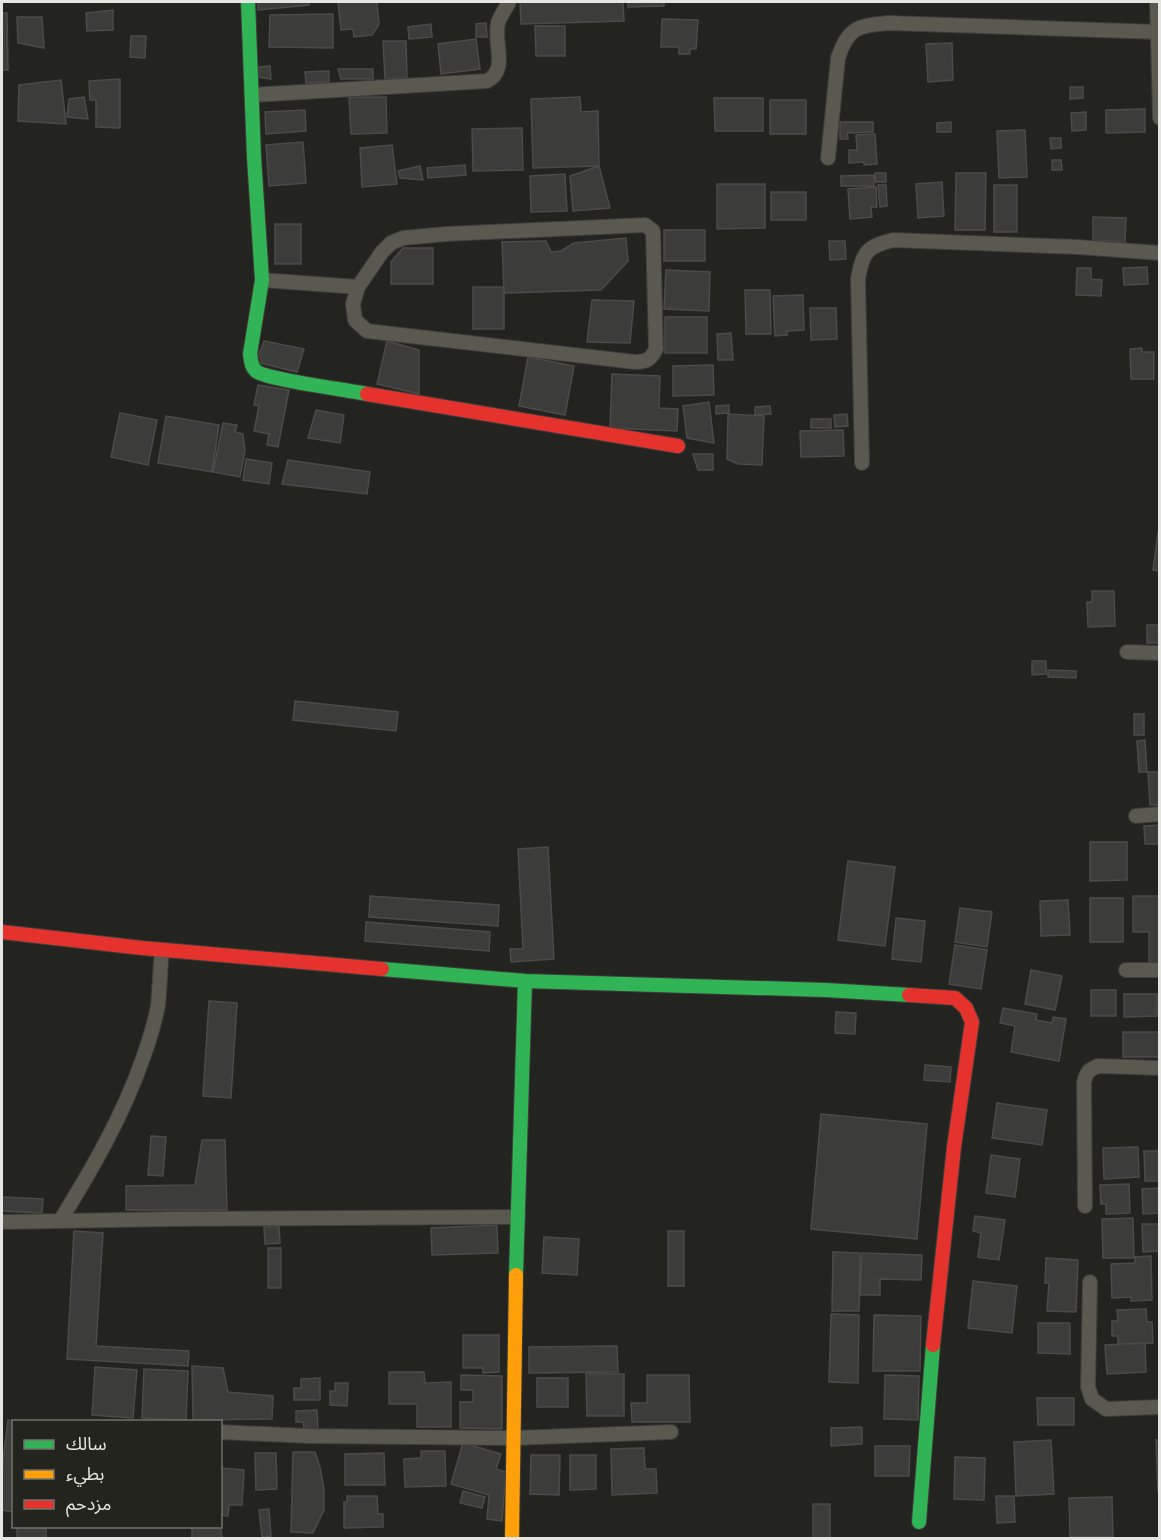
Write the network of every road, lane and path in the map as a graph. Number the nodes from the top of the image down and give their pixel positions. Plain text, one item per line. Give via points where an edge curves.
1 (248, 2) edge
2 (509, 2) edge
3 (1157, 2) edge
4 (1158, 32) junction
5 (252, 95) junction
6 (1160, 118) edge
7 (828, 158) dead end
8 (1160, 253) edge
9 (262, 280) junction
10 (358, 287) junction
11 (678, 446) dead end
12 (862, 463) dead end
13 (1127, 652) dead end
14 (1160, 653) edge
15 (1160, 814) edge
16 (1136, 816) dead end
17 (2, 932) edge
18 (162, 950) junction
19 (1126, 970) dead end
20 (1160, 970) edge
21 (525, 981) junction
22 (1160, 1068) edge
23 (1085, 1206) dead end
24 (518, 1217) junction
25 (60, 1221) junction
26 (2, 1222) edge
27 (1090, 1282) dead end
28 (1160, 1407) edge
29 (671, 1431) dead end
30 (222, 1432) edge
31 (514, 1438) junction
32 (920, 1522) dead end
33 (512, 1539) edge

1 - 5 street
2 - 5 street via 498,22 497,73 487,81
3 - 4 street
4 - 6 street
4 - 7 street via 866,25 851,32 838,58
5 - 9 street
8 - 12 street via 893,240 870,248 858,279
9 - 10 street
9 - 11 street via 250,354 251,365 262,375
10 - 10 street via 382,252 403,238 645,225 653,231 656,349 646,362 635,362 367,330 356,320 352,304
13 - 14 street
15 - 16 street
17 - 18 street
18 - 21 street
18 - 25 street via 153,1029 135,1080 93,1167
19 - 20 street
21 - 24 street
21 - 32 street via 955,998 970,1012 972,1022 955,1136 933,1347
22 - 23 street via 1098,1066 1086,1074
24 - 25 street
24 - 31 street
25 - 26 street
27 - 28 street via 1088,1387 1092,1399 1106,1409
29 - 31 street
30 - 31 street
31 - 33 street

